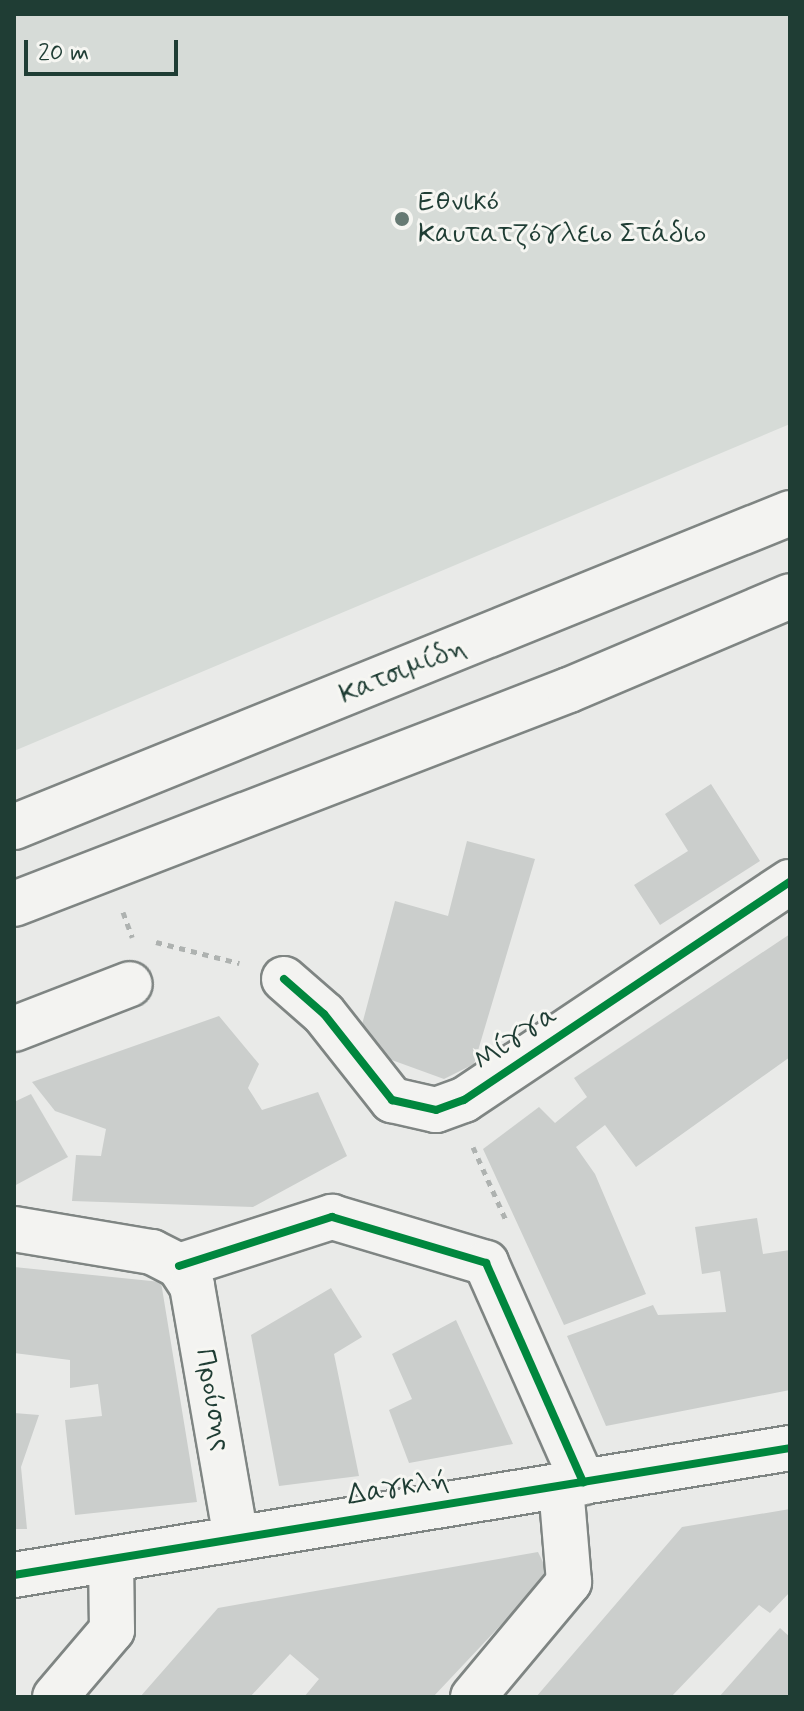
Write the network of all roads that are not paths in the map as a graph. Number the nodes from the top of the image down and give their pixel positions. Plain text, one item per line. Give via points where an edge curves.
1 (790, 513) edge
2 (790, 596) edge
3 (14, 827) edge
4 (790, 882) edge
5 (14, 904) edge
6 (284, 979) road end
7 (130, 984) dead end
8 (14, 1029) edge
9 (14, 1229) edge
10 (179, 1266) junction
11 (790, 1448) edge
12 (572, 1484) junction
13 (236, 1538) junction
14 (111, 1559) junction
15 (14, 1575) edge
16 (55, 1697) edge
17 (473, 1697) edge

1 - 3 street, Κατσιμίδη
2 - 5 street via 569,690
4 - 6 street, Μίγγα via 453,1106 414,1108 392,1100 324,1014
7 - 8 street
9 - 10 street via 152,1252
10 - 12 street via 332,1217 486,1263
10 - 13 street, Προύσης via 192,1286
11 - 12 street, Δαγκλή
12 - 13 street, Δαγκλή
12 - 17 street via 569,1582
13 - 14 street, Δαγκλή
14 - 15 street, Δαγκλή
14 - 16 street via 112,1630

